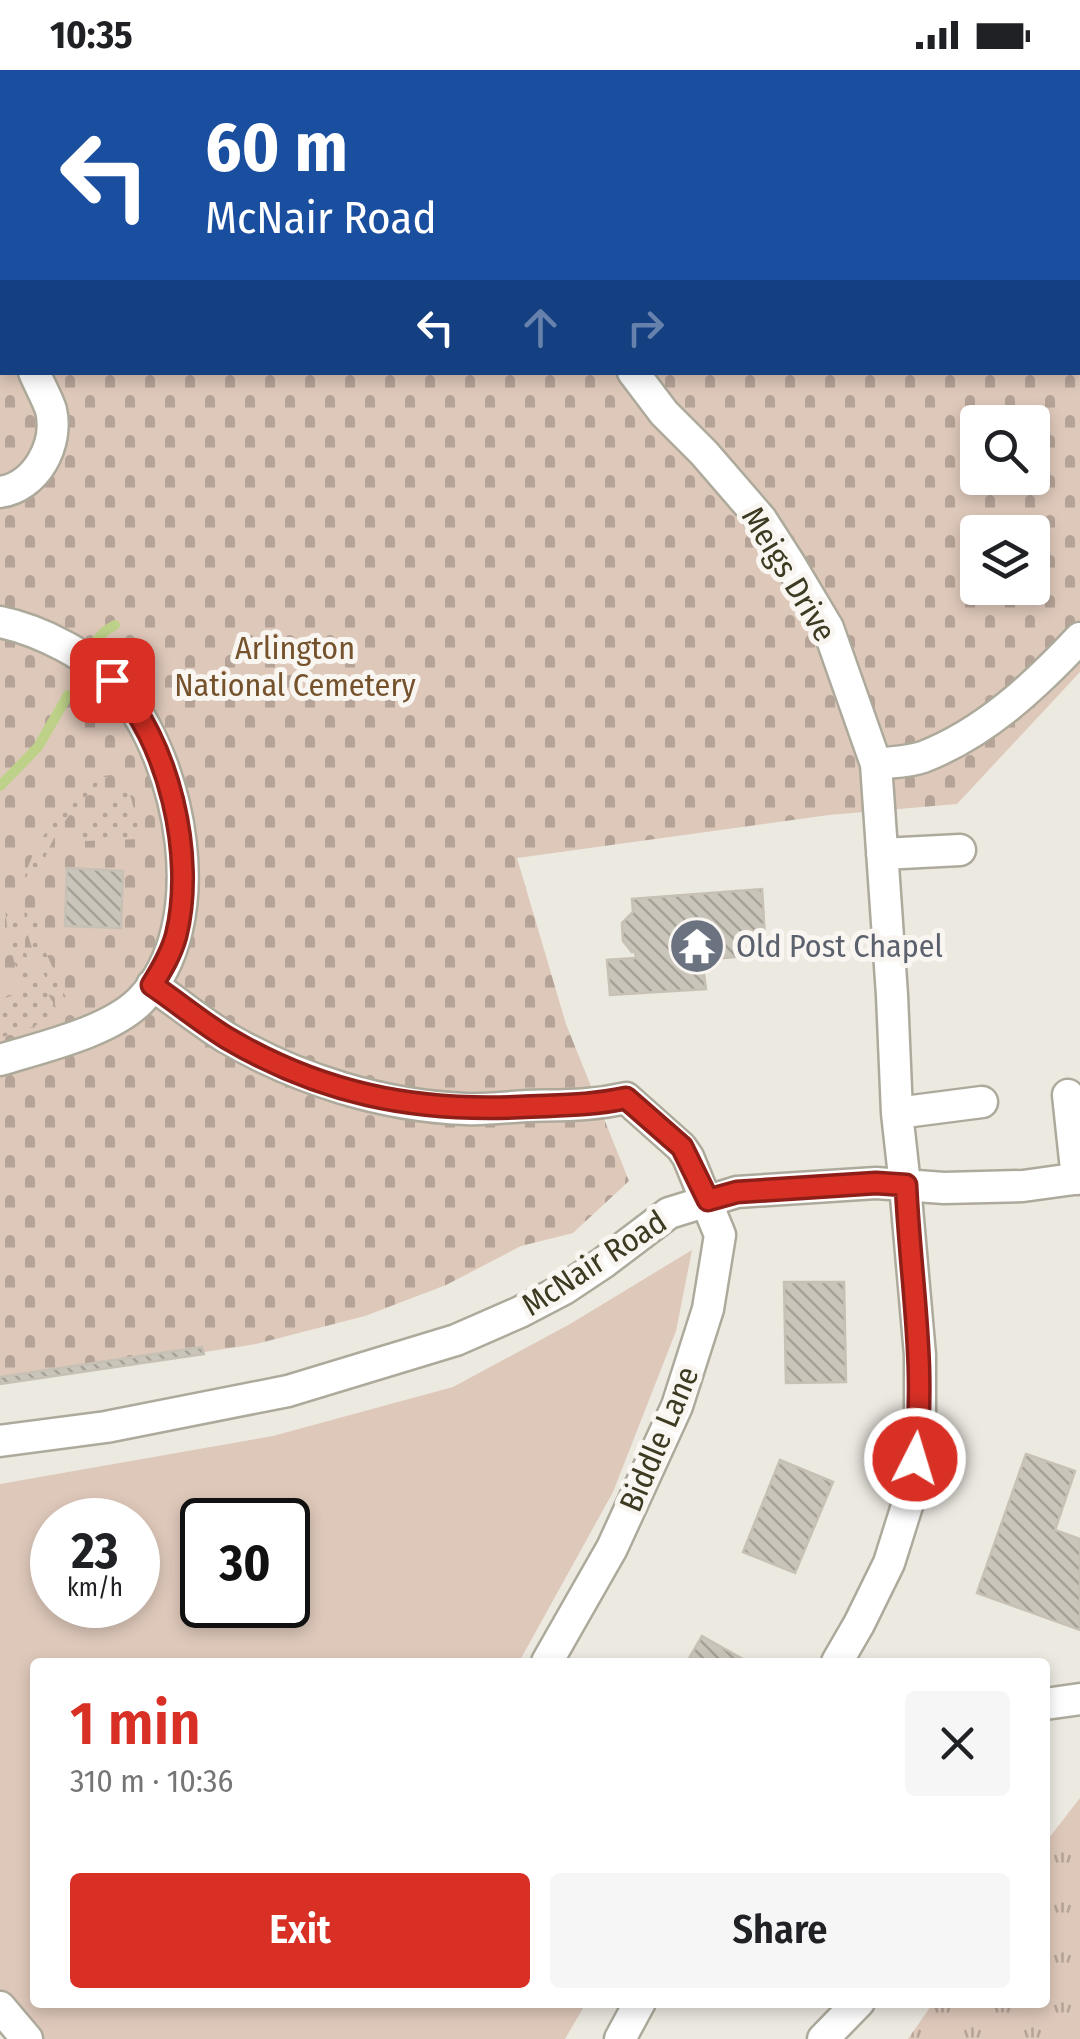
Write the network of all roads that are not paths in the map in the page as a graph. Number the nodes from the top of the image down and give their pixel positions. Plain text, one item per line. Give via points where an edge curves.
1 (35, 375) edge
2 (635, 375) edge
3 (0, 492) edge
4 (0, 622) edge
5 (1080, 638) edge
6 (876, 764) junction
7 (960, 850) dead end
8 (882, 854) junction
9 (152, 985) junction
10 (0, 1060) edge
11 (1068, 1095) dead end
12 (982, 1102) dead end
13 (896, 1113) junction
14 (1079, 1178) edge
15 (906, 1185) junction
16 (708, 1200) junction
17 (0, 1440) edge
18 (549, 1658) edge
19 (839, 1658) edge
20 (1080, 1699) edge
21 (1050, 1703) edge
22 (0, 2007) edge
23 (637, 2008) edge
24 (853, 2008) edge
25 (27, 2039) edge
26 (620, 2039) edge
27 (823, 2039) edge

1 - 3 street via 51,412 51,441 27,480
2 - 6 street, Meigs Drive via 761,519 788,560 828,628
4 - 9 street via 48,639 112,680 156,750 182,859 178,928
5 - 6 street via 1012,704 966,736 920,758
6 - 8 street, Meigs Drive
7 - 8 street
8 - 13 street, Meigs Drive
9 - 10 street via 111,1022
9 - 16 street, Biddle Lane via 256,1054 378,1098 469,1109 626,1098 682,1147
11 - 14 street
12 - 13 street
13 - 15 street, Meigs Drive
14 - 15 street, McNair Road via 1022,1186
15 - 16 street, McNair Road via 737,1192
15 - 19 street, Meigs Drive via 920,1426 910,1493 889,1563
16 - 17 street, McNair Road via 662,1217 564,1289 456,1340 288,1391
16 - 18 street, Biddle Lane via 720,1235 708,1309 677,1406 612,1548
20 - 21 street
22 - 25 street
23 - 26 street
24 - 27 street

